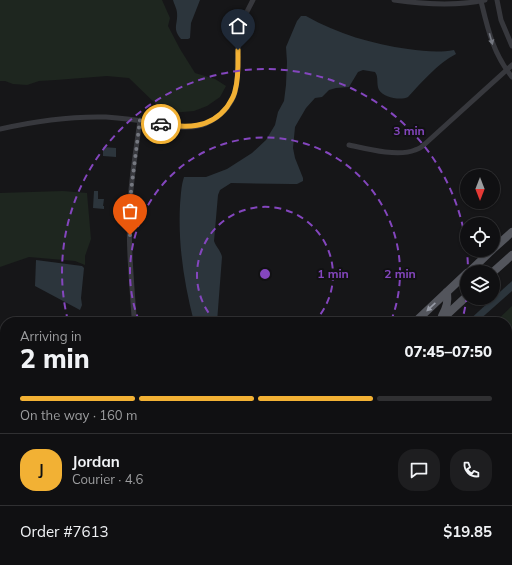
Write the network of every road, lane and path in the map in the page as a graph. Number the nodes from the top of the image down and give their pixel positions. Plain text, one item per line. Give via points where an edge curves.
1 (253, 0) edge
2 (394, 0) edge
3 (483, 0) edge
4 (497, 0) edge
5 (512, 46) edge
6 (512, 65) edge
7 (506, 69) junction
8 (512, 77) edge
9 (140, 120) junction
10 (0, 129) edge
11 (349, 145) dead end
12 (512, 232) edge
13 (500, 243) edge
14 (512, 254) edge
15 (485, 257) edge
16 (477, 265) edge
17 (500, 265) edge
18 (460, 280) edge
19 (447, 292) junction
20 (460, 302) edge
21 (134, 316) dead end
22 (420, 317) edge
23 (442, 317) edge
24 (444, 317) edge

1 - 9 street via 239,37 235,91 232,100 218,117 191,127
2 - 3 street via 452,3
3 -> 7 street via 494,48
4 - 5 street via 501,20
6 - 7 street
7 - 8 street
7 - 11 street via 416,150 373,151
9 - 10 street via 106,117 68,118
9 - 21 street via 131,191 131,279
12 - 13 main road
14 - 17 main road
15 - 16 main road
18 - 19 main road
19 -> 22 main road
19 - 23 main road via 447,307
20 - 24 main road

